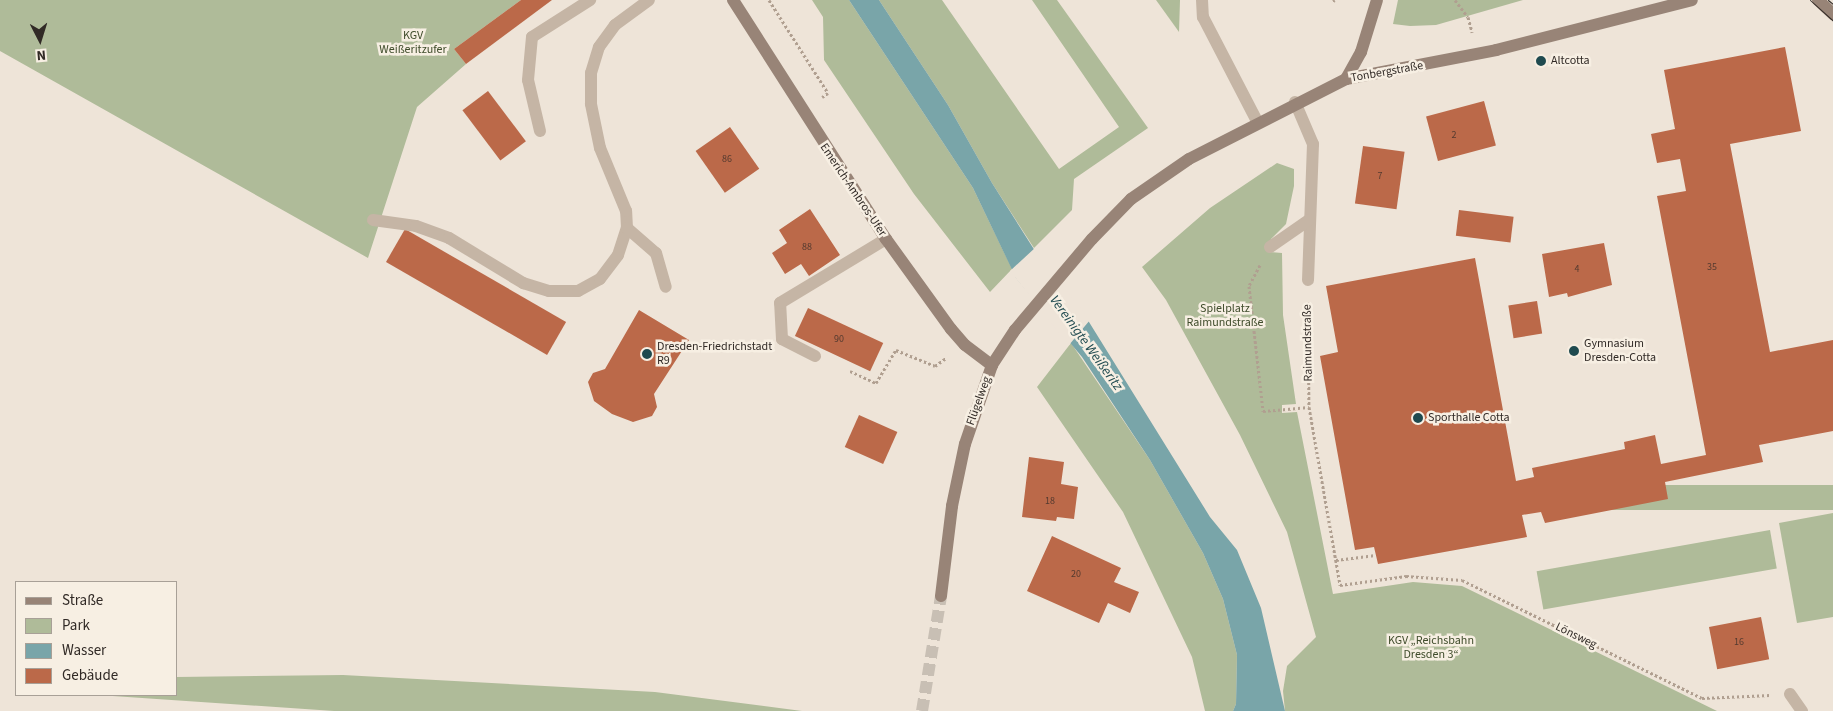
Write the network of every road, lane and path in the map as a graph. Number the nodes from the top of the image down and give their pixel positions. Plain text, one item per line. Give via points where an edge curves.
1 (590, 0) edge
2 (649, 0) edge
3 (733, 0) edge
4 (769, 0) edge
5 (1202, 0) edge
6 (1377, 0) edge
7 (1455, 0) edge
8 (1692, 0) edge
9 (1818, 0) edge
10 (1833, 14) edge
11 (1478, 54) junction
12 (809, 61) dead end
13 (1346, 79) junction
14 (1295, 102) junction
15 (1257, 121) junction
16 (540, 131) dead end
17 (373, 220) dead end
18 (1309, 220) junction
19 (627, 228) junction
20 (886, 238) junction
21 (1092, 239) joint
22 (1270, 247) joint
23 (1308, 280) joint
24 (666, 287) dead end
25 (965, 345) junction
26 (815, 356) dead end
27 (992, 366) junction
28 (850, 371) dead end
29 (1309, 407) junction
30 (1376, 555) dead end
31 (1336, 560) junction
32 (1340, 585) joint
33 (941, 596) tunnel mouth
34 (1790, 694) joint
35 (1802, 711) edge

1 - 16 street via 532,38 528,80
2 - 19 street via 615,25 599,47 591,73 591,104 600,148 626,211
3 - 20 main road, Emerich-Ambros-Ufer
4 - 12 path
5 - 15 street via 1203,17
6 - 13 main road via 1361,52
7 - 11 path via 1468,17
8 - 11 main road, Tonbergstraße
9 - 10 main road
11 - 13 main road, Tonbergstraße
13 - 14 main road, Tonbergstraße
14 - 15 main road, Tonbergstraße
14 - 18 street via 1313,144
15 - 21 main road, Tonbergstraße via 1189,159 1131,199
17 - 19 street via 416,226 449,238 524,283 549,291 578,291 600,279 618,255
18 - 22 street
18 - 23 street
19 - 24 street via 656,254
20 - 25 main road, Emerich-Ambros-Ufer
20 - 26 street via 780,303 782,339
21 - 27 main road, Flügelweg via 1015,330
22 - 29 path via 1249,286 1263,411
23 - 29 path, Raimundstraße
25 - 27 main road, Emerich-Ambros-Ufer
25 - 28 path via 935,366 896,350 876,383
27 - 33 main road, Flügelweg via 964,444 952,506
29 - 31 path, Raimundstraße
30 - 31 path
31 - 32 path, Raimundstraße
32 - 34 path, Lönsweg via 1406,576 1462,580 1702,698
34 - 35 street

